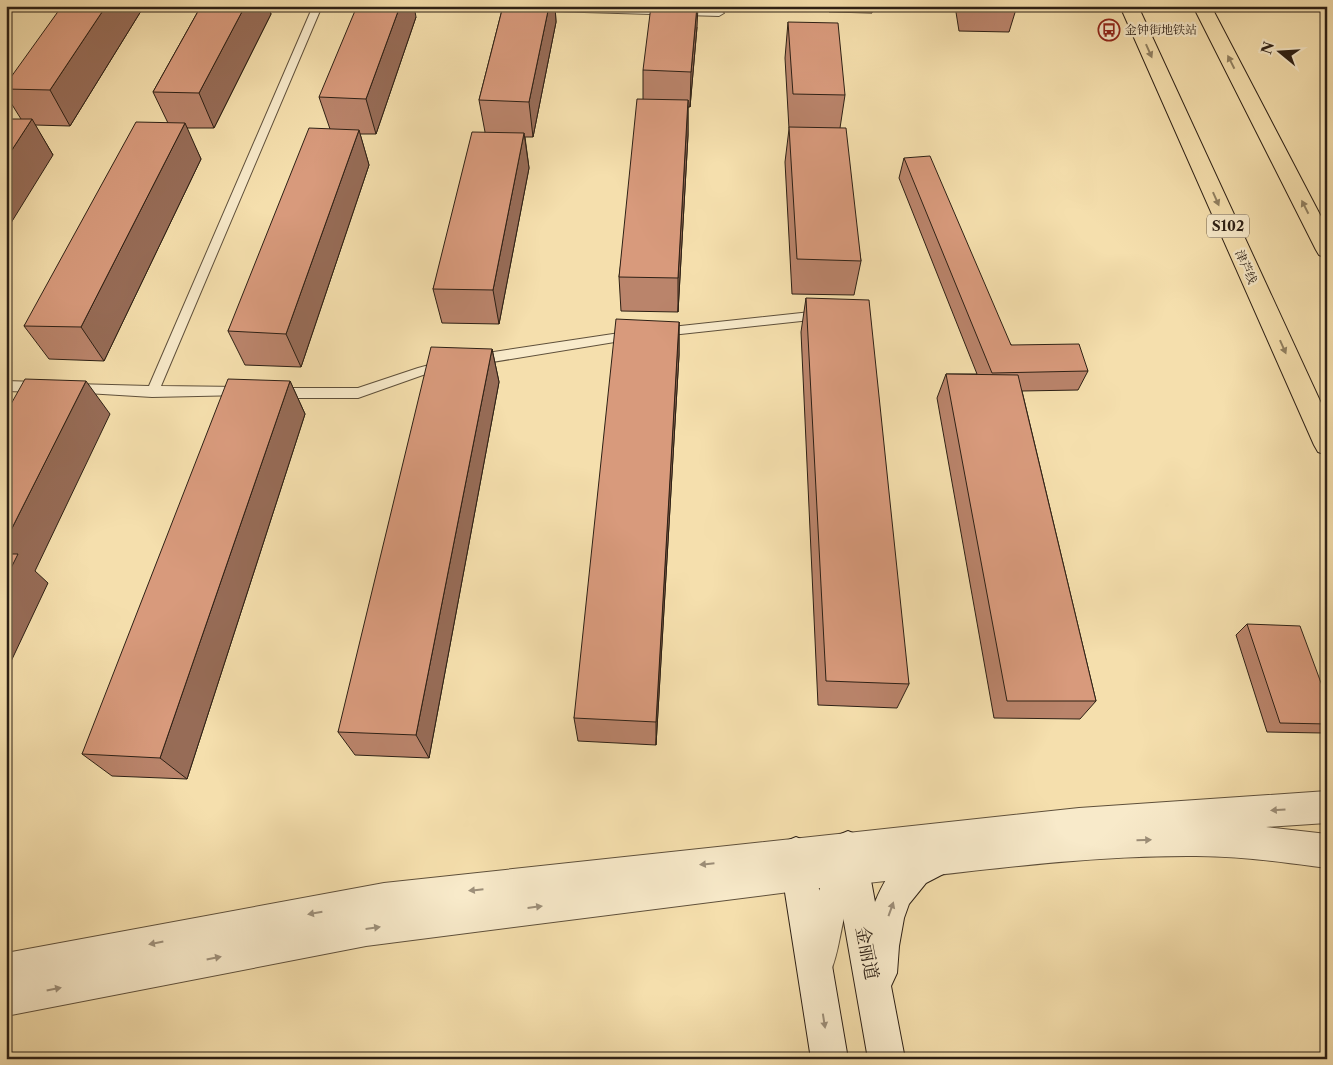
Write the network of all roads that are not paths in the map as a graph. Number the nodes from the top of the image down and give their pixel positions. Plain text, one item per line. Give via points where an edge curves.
1 (318, 6) edge
2 (482, 6) edge
3 (1129, 6) edge
4 (1202, 6) edge
5 (719, 13) dead end
6 (1327, 250) edge
7 (835, 314) edge
8 (6, 386) edge
9 (152, 392) junction
10 (1327, 445) edge
11 (1327, 807) edge
12 (934, 849) junction
13 (1327, 851) edge
14 (849, 862) junction
15 (798, 863) junction
16 (6, 971) edge
17 (818, 984) junction
18 (6, 998) edge
19 (878, 1009) junction
20 (830, 1059) edge
21 (887, 1059) edge

1 - 9 lane
2 - 5 lane
3 -> 10 highway, 津芦线 / S102
6 -> 4 highway
7 - 9 lane via 647,334 498,355 422,371 358,393
8 - 9 lane
11 -> 12 street via 1079,824
12 -> 13 street via 1189,839
12 - 14 street
19 -> 12 street via 882,940 890,909 901,887
14 - 15 street
14 - 17 street via 823,932
14 - 19 street, 金丽道
15 -> 16 street via 384,900
15 - 17 street
18 -> 15 street via 366,929
17 -> 20 street
19 - 21 street, 金丽道

